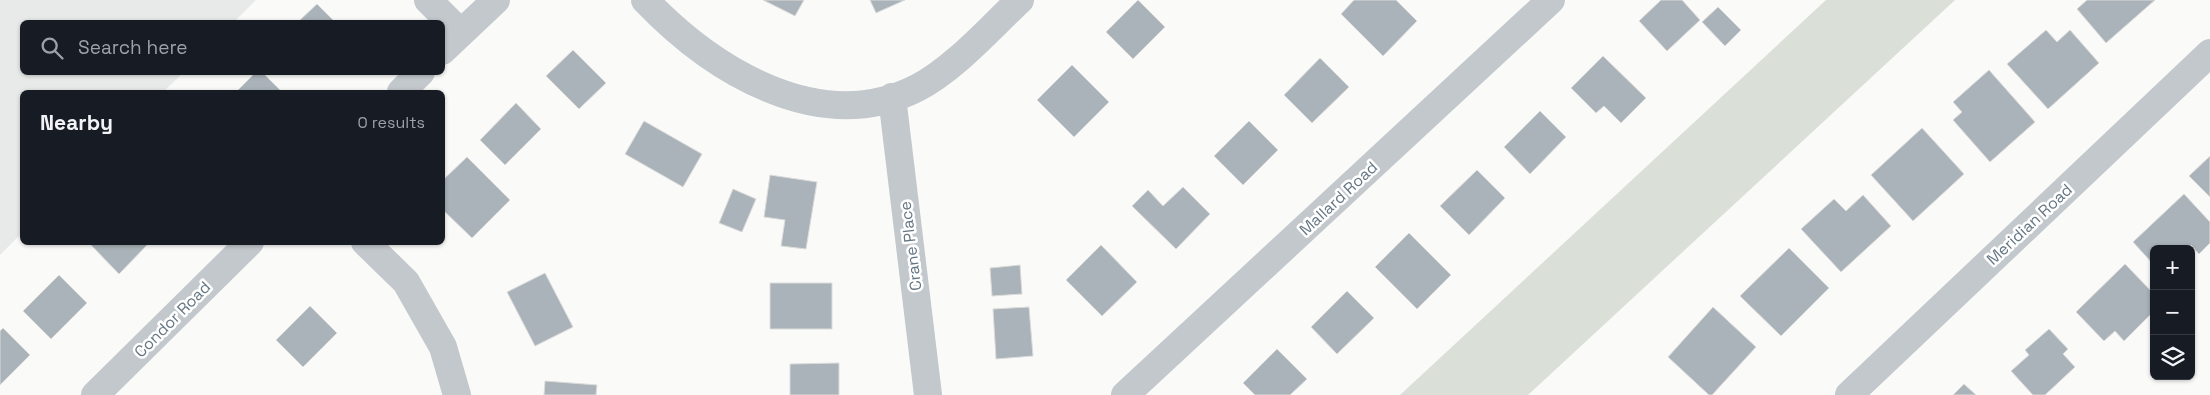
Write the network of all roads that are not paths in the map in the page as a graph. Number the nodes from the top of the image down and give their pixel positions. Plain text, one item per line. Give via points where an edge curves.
1 (428, 0) edge
2 (496, 0) edge
3 (645, 0) edge
4 (1020, 0) edge
5 (1551, 0) edge
6 (439, 20) edge
7 (445, 30) edge
8 (452, 42) edge
9 (2210, 53) edge
10 (418, 75) edge
11 (403, 90) edge
12 (892, 97) junction
13 (247, 245) edge
14 (368, 245) edge
15 (95, 395) edge
16 (457, 395) edge
17 (928, 395) edge
18 (1125, 395) edge
19 (1849, 395) edge

1 - 6 street
2 - 8 street
3 - 12 street via 692,44 763,88 836,105 868,103
4 - 12 street via 940,73 916,89
5 - 18 street, Mallard Road
7 - 8 street
9 - 19 street, Meridian Road
10 - 11 street
12 - 17 street, Crane Place
13 - 15 street, Condor Road
14 - 16 street via 406,282 443,347

